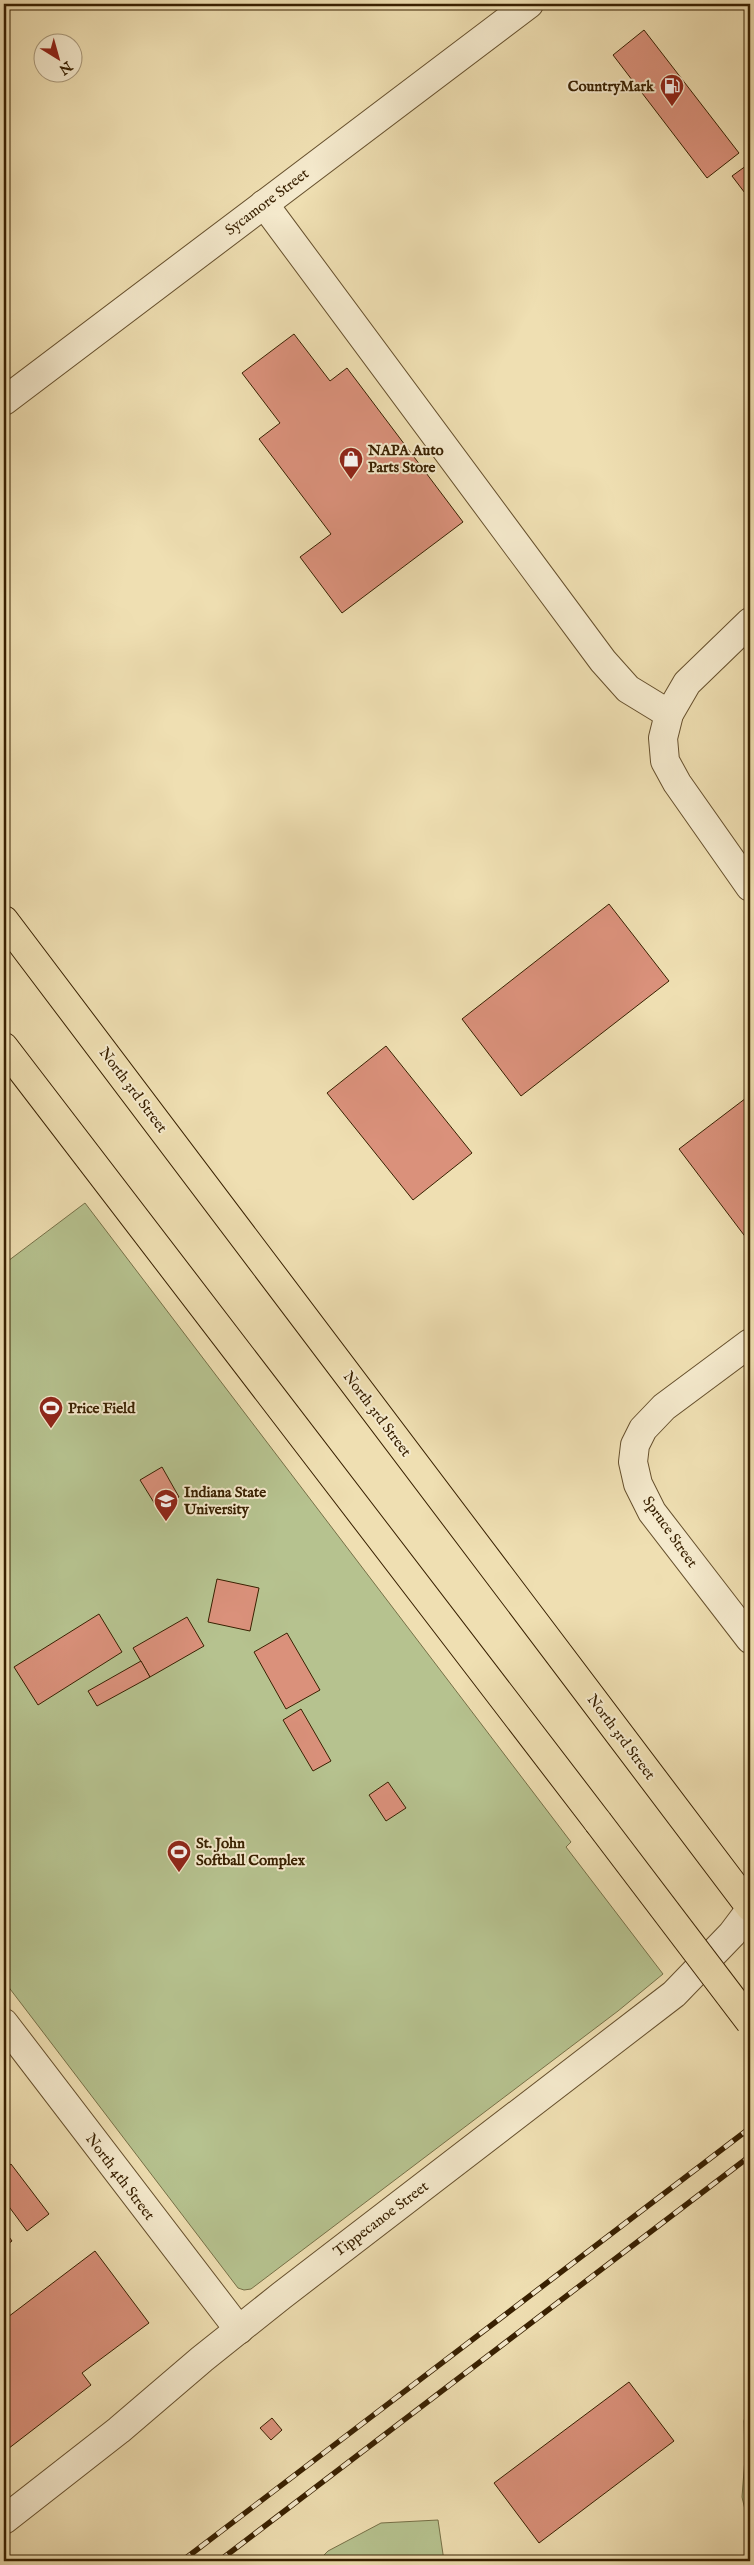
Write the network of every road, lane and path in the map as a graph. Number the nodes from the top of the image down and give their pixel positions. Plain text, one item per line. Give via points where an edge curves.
1 (529, 4) edge
2 (264, 204) junction
3 (4, 401) edge
4 (750, 622) edge
5 (669, 714) junction
6 (750, 887) edge
7 (4, 920) edge
8 (4, 1047) edge
9 (750, 1343) edge
10 (750, 1639) edge
11 (750, 1909) edge
12 (750, 2022) edge
13 (4, 2023) edge
14 (239, 2330) junction
15 (4, 2520) edge

1 - 2 street, Sycamore Street
2 - 3 street, Sycamore Street
2 - 5 street via 603,661 628,689
4 - 5 street via 687,684
5 - 6 street via 663,738 665,761
7 - 11 highway, North 3rd Street
8 - 12 highway, bridge
9 - 10 street, Spruce Street via 664,1407 643,1429 635,1445 633,1462 638,1484 652,1512
11 - 14 street, Tippecanoe Street via 732,1934 674,1994
13 - 14 street, North 4th Street
14 - 15 street, Tippecanoe Street

